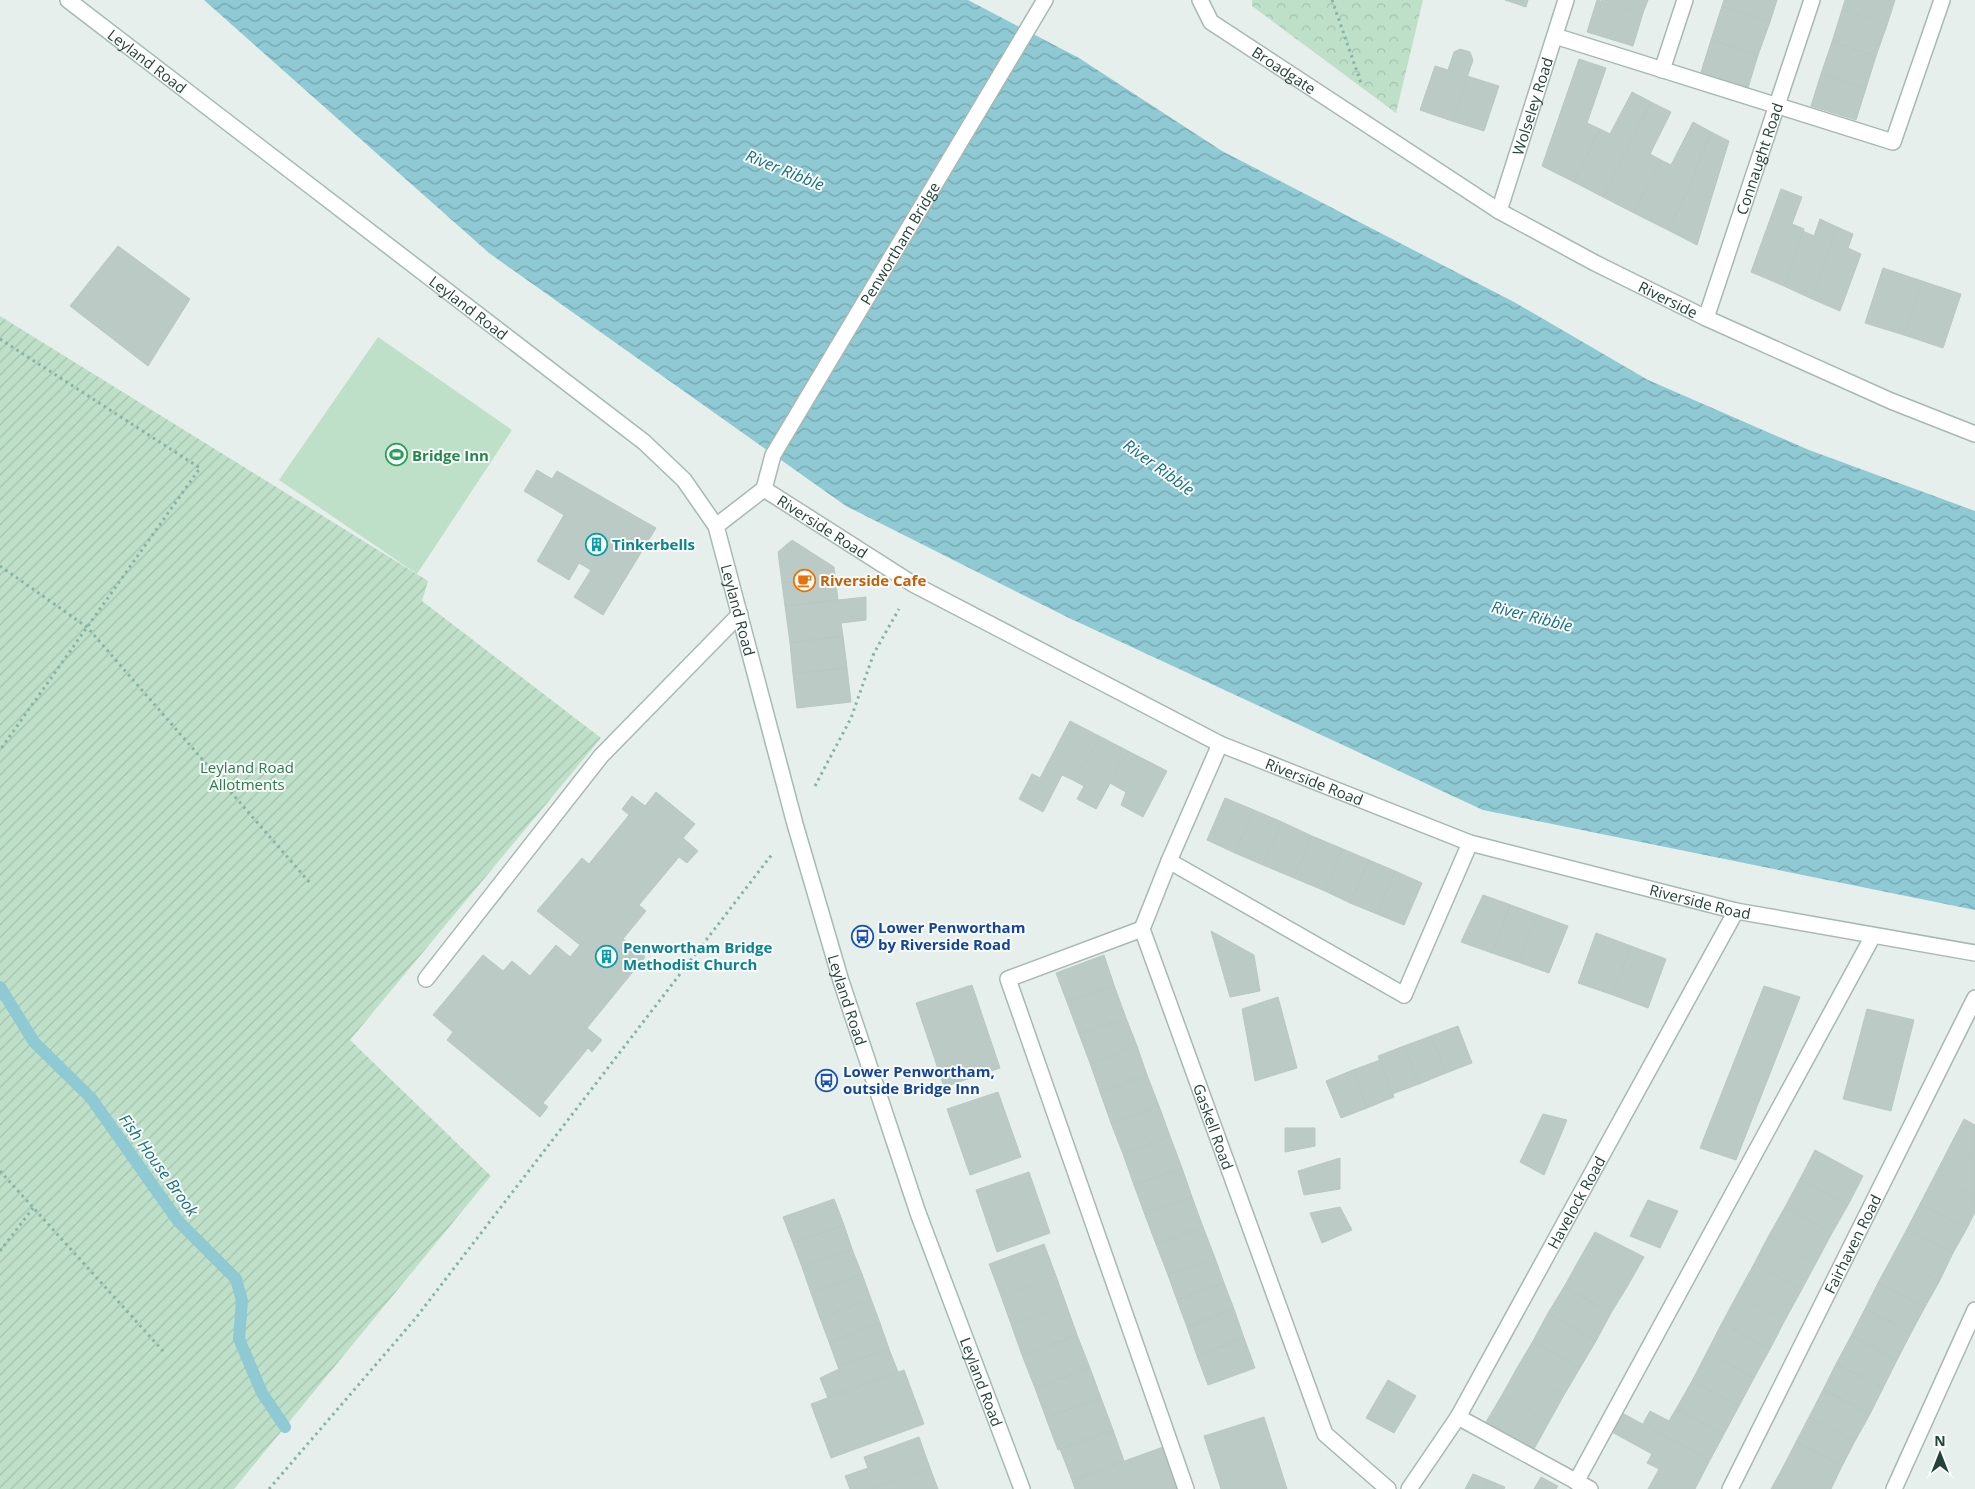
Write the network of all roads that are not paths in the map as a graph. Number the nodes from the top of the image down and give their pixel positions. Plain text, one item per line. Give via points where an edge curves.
1 (68, 0) edge
2 (1045, 0) edge
3 (1200, 0) edge
4 (1566, 0) edge
5 (1685, 0) edge
6 (1812, 0) edge
7 (1942, 0) edge
8 (1554, 36) junction
9 (1662, 70) junction
10 (1778, 105) junction
11 (1378, 132) joint
12 (1499, 211) junction
13 (1706, 318) junction
14 (1975, 434) edge
15 (764, 489) junction
16 (716, 526) junction
17 (740, 614) junction
18 (1220, 744) junction
19 (1470, 842) junction
20 (1169, 861) junction
21 (1736, 911) junction
22 (1142, 929) junction
23 (1873, 936) junction
24 (1975, 953) edge
25 (426, 979) dead end
26 (1975, 998) edge
27 (1975, 1310) edge
28 (1458, 1417) junction
29 (1576, 1482) junction
30 (1022, 1489) edge
31 (1186, 1489) edge
32 (1388, 1489) edge
33 (1409, 1489) edge
34 (1590, 1489) edge
35 (1730, 1489) edge
36 (1894, 1489) edge

1 - 16 street, Leyland Road via 644,442 684,480
2 - 15 street, Penwortham Bridge via 772,455
3 - 11 street, Broadgate via 1211,22
4 - 8 street, Wolseley Road
5 - 9 street
6 - 10 street, Connaught Road
7 - 10 street via 1894,142
8 - 9 street
8 - 12 street, Wolseley Road
9 - 10 street
10 - 13 street, Connaught Road
11 - 12 street, Riverside
12 - 13 street, Riverside
13 - 14 street, Riverside via 1892,401
15 - 16 street, Riverside Road
15 - 18 street, Riverside Road via 913,584
16 - 17 street, Leyland Road
17 - 25 street via 601,756
17 - 30 street, Leyland Road via 841,982 918,1213
18 - 19 street, Riverside Road
18 - 20 street
19 - 20 street via 1404,996
19 - 21 street, Riverside Road
20 - 22 street
21 - 23 street, Riverside Road
21 - 28 street, Havelock Road
22 - 31 street via 1008,980
22 - 32 street, Gaskell Road via 1325,1434
23 - 24 street, Riverside Road
23 - 29 street
26 - 35 street, Fairhaven Road
27 - 36 street
28 - 29 street
28 - 33 street, Havelock Road
29 - 34 street

